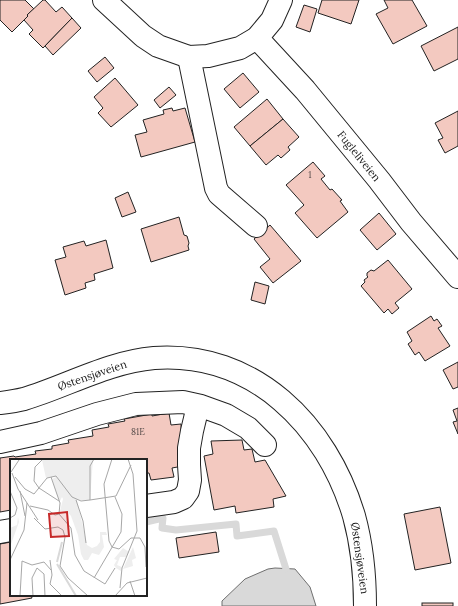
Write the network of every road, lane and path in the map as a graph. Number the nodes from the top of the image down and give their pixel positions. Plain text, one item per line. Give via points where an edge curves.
1 (104, 0) edge
2 (281, 0) edge
3 (257, 38) junction
4 (189, 57) junction
5 (256, 226) dead end
6 (458, 277) edge
7 (0, 403) edge
8 (198, 406) junction
9 (0, 442) edge
10 (265, 445) dead end
11 (147, 506) edge
12 (10, 530) edge
13 (0, 532) edge
14 (365, 606) edge

1 - 4 street via 143,36 158,46
2 - 3 street via 272,20
3 - 4 street via 240,48 208,56
3 - 6 street, Fugleliveien via 305,90
4 - 5 street via 216,188 219,194
7 - 14 street, Østensjøveien via 23,399 125,363 153,358 198,360 223,367 264,387 302,419 329,458 347,495 359,540 365,580
8 - 9 street via 183,402 136,404 41,433
8 - 10 street via 226,415 248,428
8 - 11 street via 189,448 188,491 184,498 174,502
12 - 13 street

